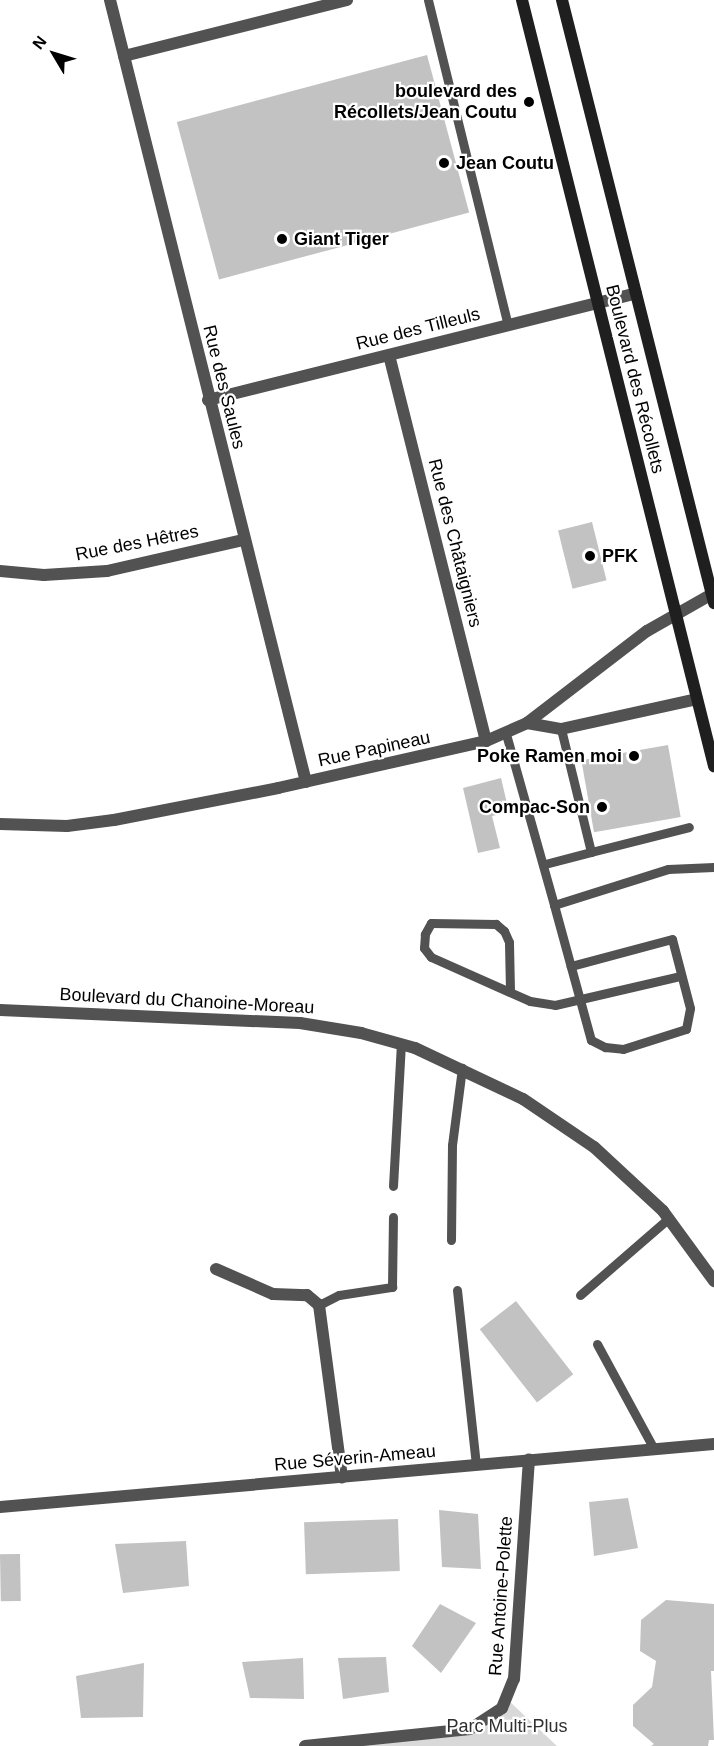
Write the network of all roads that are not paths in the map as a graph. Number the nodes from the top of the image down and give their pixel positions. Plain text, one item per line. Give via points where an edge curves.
1 (110, 0) edge
2 (347, 0) edge
3 (428, 0) edge
4 (522, 0) edge
5 (562, 0) edge
6 (124, 56) junction
7 (636, 293) junction
8 (597, 303) junction
9 (508, 325) junction
10 (389, 355) junction
11 (208, 400) junction
12 (243, 540) junction
13 (0, 571) edge
14 (713, 596) edge
15 (675, 613) junction
16 (697, 699) junction
17 (527, 723) junction
18 (561, 729) junction
19 (506, 734) junction
20 (486, 741) junction
21 (714, 766) edge
22 (306, 782) junction
23 (0, 824) edge
24 (689, 827) dead end
25 (591, 852) junction
26 (545, 864) junction
27 (714, 867) edge
28 (555, 904) junction
29 (571, 966) junction
30 (681, 976) junction
31 (510, 992) junction
32 (581, 1001) junction
33 (0, 1010) edge
34 (401, 1044) junction
35 (462, 1068) junction
36 (393, 1186) dead end
37 (393, 1217) dead end
38 (669, 1218) junction
39 (451, 1240) dead end
40 (216, 1269) dead end
41 (714, 1281) edge
42 (457, 1290) dead end
43 (580, 1295) dead end
44 (319, 1305) junction
45 (597, 1344) dead end
46 (714, 1444) edge
47 (654, 1449) junction
48 (529, 1460) junction
49 (476, 1465) junction
50 (342, 1477) junction
51 (0, 1507) edge
52 (305, 1746) edge

1 - 6 street, Rue des Saules
2 - 6 street
3 - 9 lane
4 - 8 main road, Boulevard des Récollets
5 - 7 main road, Boulevard des Récollets
6 - 11 street, Rue des Saules
7 - 8 street, Rue des Tilleuls
7 - 14 main road, Boulevard des Récollets
8 - 9 street, Rue des Tilleuls
8 - 15 main road, Boulevard des Récollets
9 - 10 street, Rue des Tilleuls
10 - 11 street, Rue des Tilleuls
10 - 20 street, Rue des Châtaigniers
11 - 12 street, Rue des Saules
12 - 13 street, Rue des Hêtres via 107,571 44,575
12 - 22 street, Rue des Saules
14 - 15 street, Rue Papineau
15 - 16 main road, Boulevard des Récollets
15 - 17 street, Rue Papineau
16 - 18 street
16 - 21 main road, Boulevard des Récollets
17 - 18 street
17 - 19 street, Rue Papineau
18 - 25 lane
19 - 20 street, Rue Papineau
19 - 26 lane
20 - 22 street, Rue Papineau
22 - 23 street, Rue Papineau via 96,822
24 - 25 lane
25 - 26 lane
26 - 28 lane
27 - 28 lane via 668,869
28 - 29 lane
29 - 30 lane via 672,939
29 - 32 lane
30 - 32 lane
30 - 32 lane via 690,1008 686,1029 623,1048 605,1047 591,1040
31 - 31 lane via 431,957 424,948 431,923 496,924 509,942
31 - 32 lane via 555,1005
33 - 34 street, Boulevard du Chanoine-Moreau via 300,1023
34 - 35 street, Boulevard du Chanoine-Moreau
34 - 36 lane
35 - 38 street, Boulevard du Chanoine-Moreau via 532,1104 576,1133 626,1174
35 - 39 lane via 452,1145
37 - 44 lane via 392,1287 339,1295
38 - 41 street, Boulevard du Chanoine-Moreau
38 - 43 lane
40 - 44 street via 273,1294 307,1295
42 - 49 lane
44 - 50 street
45 - 47 lane
46 - 47 street, Rue Séverin-Ameau
47 - 48 street, Rue Séverin-Ameau
48 - 49 street, Rue Séverin-Ameau
48 - 52 street, Rue Antoine-Polette via 514,1679 502,1708 470,1729
49 - 50 street, Rue Séverin-Ameau
50 - 51 street, Rue Séverin-Ameau

